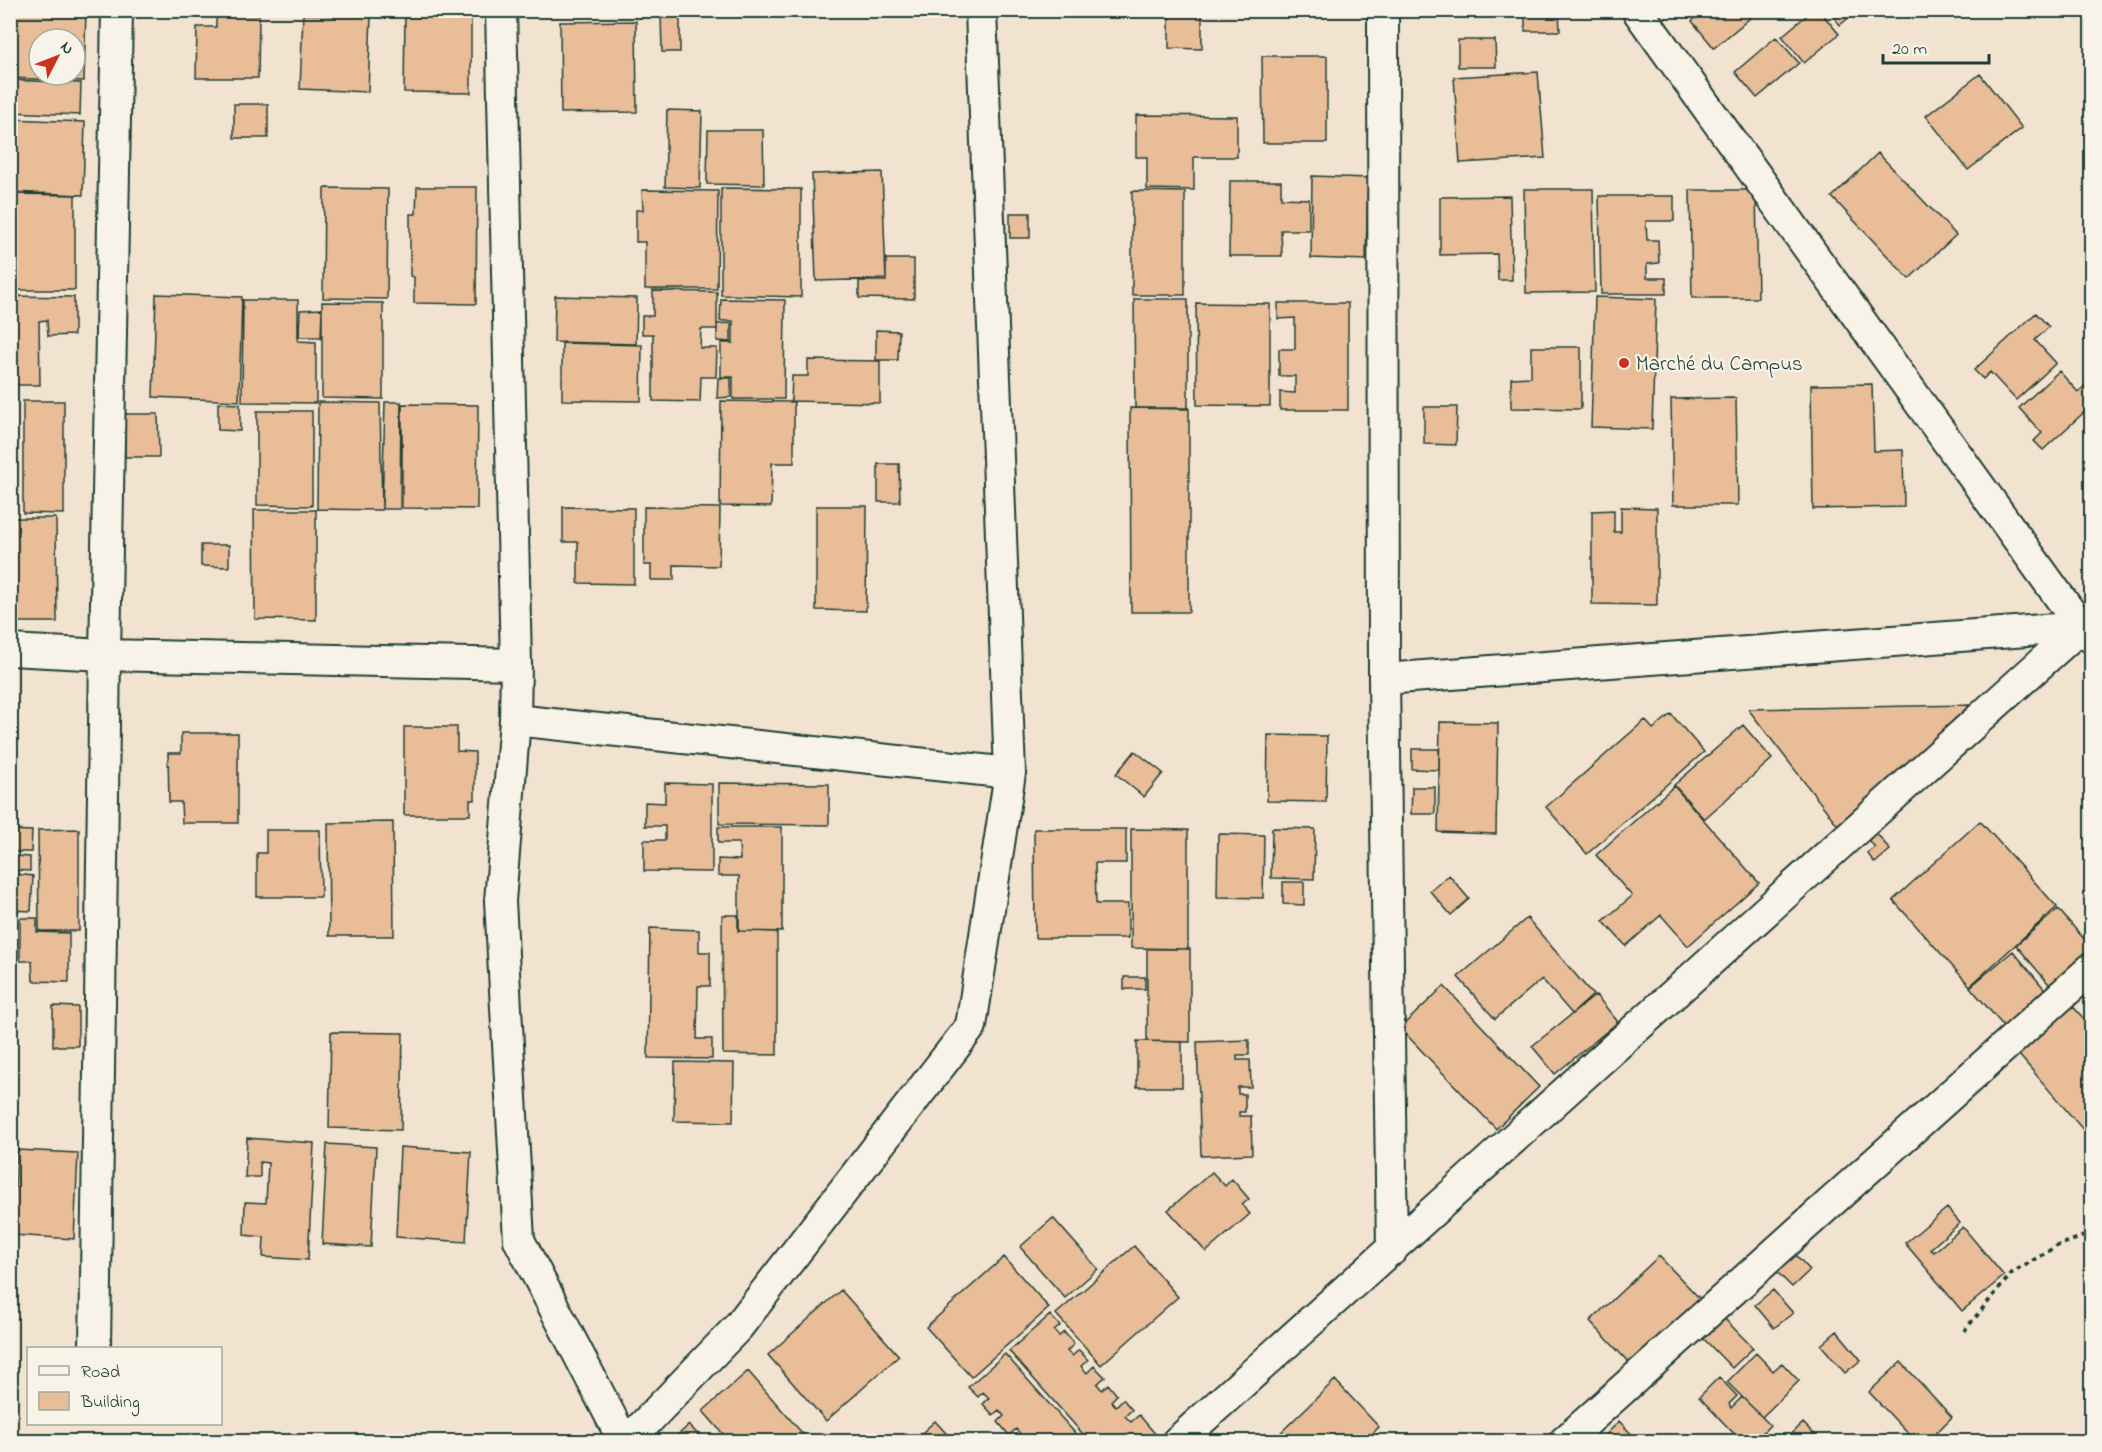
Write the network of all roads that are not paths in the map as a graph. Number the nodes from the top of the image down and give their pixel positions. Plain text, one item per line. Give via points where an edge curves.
1 (117, 10) edge
2 (501, 10) edge
3 (981, 10) edge
4 (1383, 10) edge
5 (1637, 10) edge
6 (2086, 633) edge
7 (10, 650) edge
8 (105, 655) junction
9 (516, 664) junction
10 (1384, 679) junction
11 (515, 720) junction
12 (1010, 773) junction
13 (2091, 968) edge
14 (1392, 1250) junction
15 (95, 1347) edge
16 (626, 1442) edge
17 (1178, 1442) edge
18 (1564, 1442) edge

1 - 8 street
2 - 9 street
3 - 12 street
4 - 10 street
5 - 6 street
6 - 10 street
6 - 14 street
7 - 8 street
8 - 9 street
8 - 15 street
9 - 11 street
10 - 14 street
11 - 12 street
11 - 16 street via 500,901 519,1240
12 - 16 street via 971,1026 738,1328
13 - 18 street
14 - 17 street

